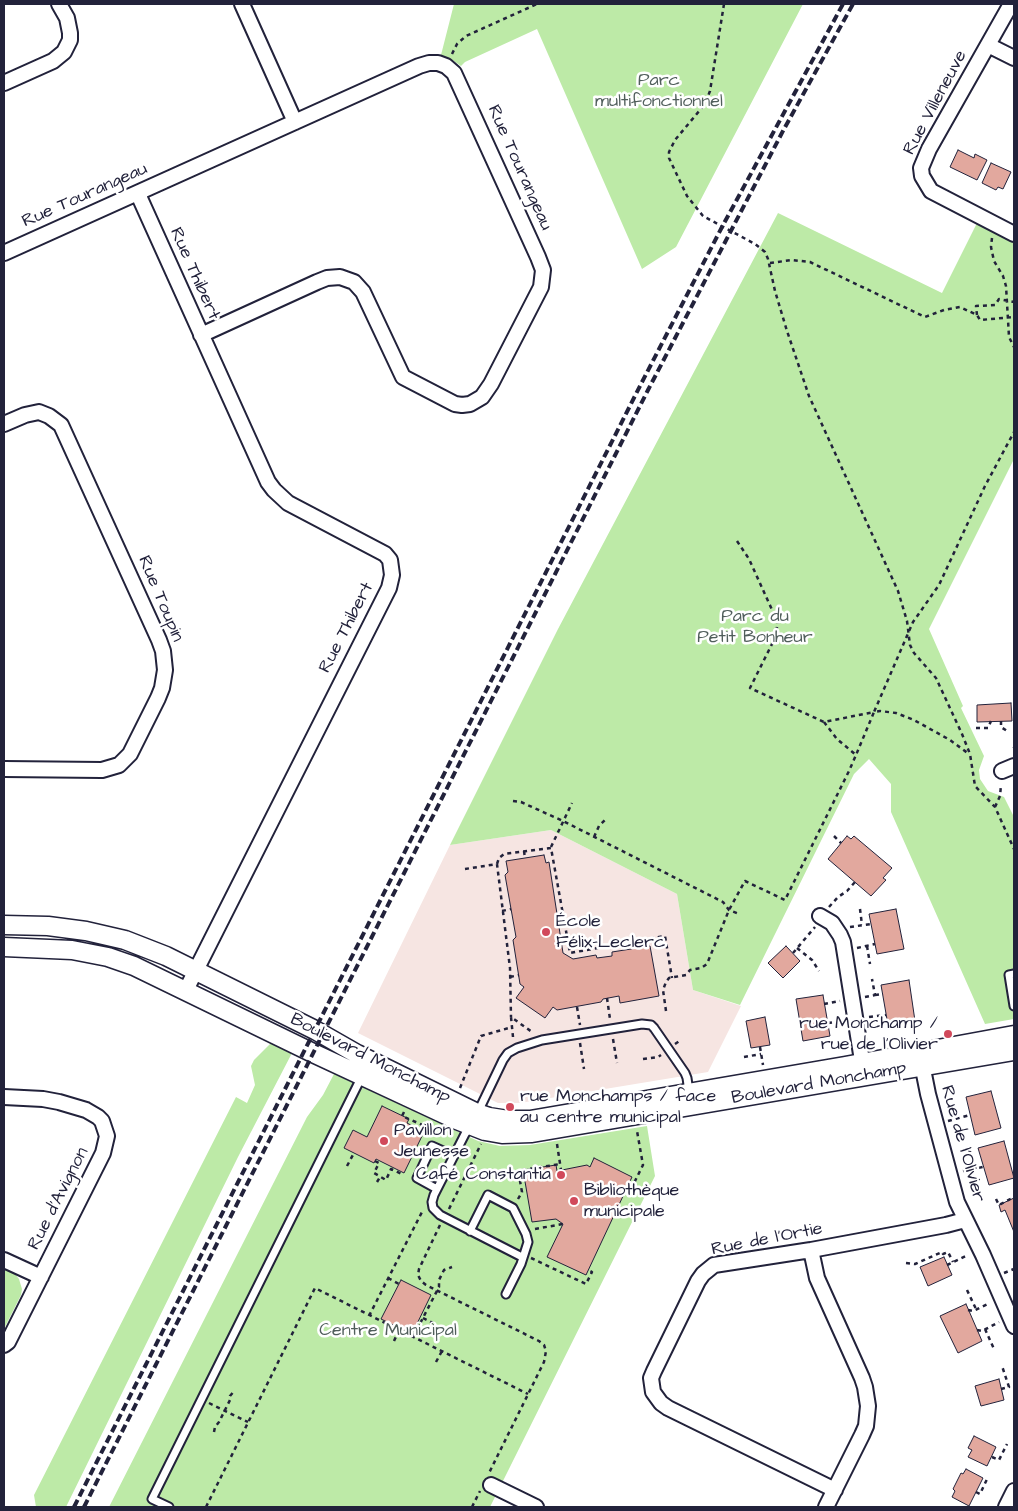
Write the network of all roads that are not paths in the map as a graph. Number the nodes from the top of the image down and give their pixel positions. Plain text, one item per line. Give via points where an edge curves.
1 (59, 4) edge
2 (242, 4) edge
3 (1011, 4) edge
4 (988, 45) junction
5 (1014, 58) edge
6 (4, 83) edge
7 (296, 122) junction
8 (138, 194) junction
9 (1014, 234) edge
10 (4, 254) edge
11 (201, 335) junction
12 (4, 424) edge
13 (4, 768) edge
14 (822, 917) road end
15 (4, 926) edge
16 (4, 947) edge
17 (195, 970) junction
18 (1014, 974) edge
19 (186, 990) junction
20 (1014, 1006) edge
21 (1014, 1035) edge
22 (1014, 1051) edge
23 (922, 1059) junction
24 (863, 1069) junction
25 (362, 1075) junction
26 (689, 1093) junction
27 (4, 1097) edge
28 (474, 1120) junction
29 (454, 1156) junction
30 (437, 1189) junction
31 (965, 1220) junction
32 (470, 1231) junction
33 (811, 1250) junction
34 (526, 1257) junction
35 (4, 1260) edge
36 (41, 1277) junction
37 (506, 1294) dead end
38 (1014, 1326) edge
39 (4, 1345) edge
40 (487, 1483) road end
41 (835, 1490) junction
42 (1014, 1491) edge
43 (169, 1507) edge
44 (536, 1507) edge
45 (826, 1507) edge
46 (1006, 1507) edge

1 - 6 street via 70,33 64,52 53,61
2 - 7 street
3 - 4 street, Rue Villeneuve
4 - 5 street
4 - 9 street, Rue Villeneuve via 924,158 922,176 931,191
7 - 8 street, Rue Tourangeau
7 - 11 street, Rue Tourangeau via 419,66 429,63 446,66 454,73 462,89 541,263 541,287 487,392 470,404 446,400 403,377 363,292 347,278 327,278
8 - 10 street, Rue Tourangeau
8 - 11 street, Rue Thibert
11 - 17 street, Rue Thibert via 263,474 274,490 296,507 385,554 390,560 392,575 389,588
12 - 13 street, Rue Toupin via 39,412 60,425 159,640 165,670 158,698 130,754 119,765 102,770
14 - 24 street via 837,930 843,942
15 - 17 street, Boulevard Monchamp via 66,928 100,934 141,946
16 - 19 street, Boulevard Monchamp via 64,950 108,958
17 - 19 street, Rue Thibert
17 - 28 street, Boulevard Monchamp
18 - 20 lane via 1009,975
19 - 25 street, Boulevard Monchamp
21 - 23 street, Boulevard Monchamp
22 - 23 street, Boulevard Monchamp
23 - 24 street, Boulevard Monchamp
23 - 31 street, Rue de l'Olivier via 952,1186
24 - 26 street, Boulevard Monchamp
24 - 28 street, Boulevard Monchamp via 520,1134 494,1133
25 - 28 street, Boulevard Monchamp
25 - 43 lane via 152,1499
26 - 28 street, Boulevard Monchamp via 530,1120
26 - 28 lane via 685,1073 648,1024 542,1040 508,1053
27 - 36 street, Rue d'Avignon via 43,1099 74,1106 98,1117 107,1130 103,1153
28 - 29 lane
29 - 30 lane
29 - 30 lane via 432,1146 417,1178
30 - 32 lane via 432,1202 435,1211
31 - 33 street, Rue de l'Ortie
31 - 38 street, Rue de l'Olivier
32 - 34 lane
32 - 34 lane via 488,1196 510,1206 528,1238
33 - 41 street via 818,1278 862,1378 868,1406 866,1426
33 - 41 street, Rue de l'Ortie via 714,1265 708,1269 698,1281 654,1371 652,1385 656,1397 668,1408
34 - 37 lane
35 - 36 street, Rue d'Avignon
36 - 39 street, Rue d'Avignon
40 - 44 street
41 - 45 street
42 - 46 street

